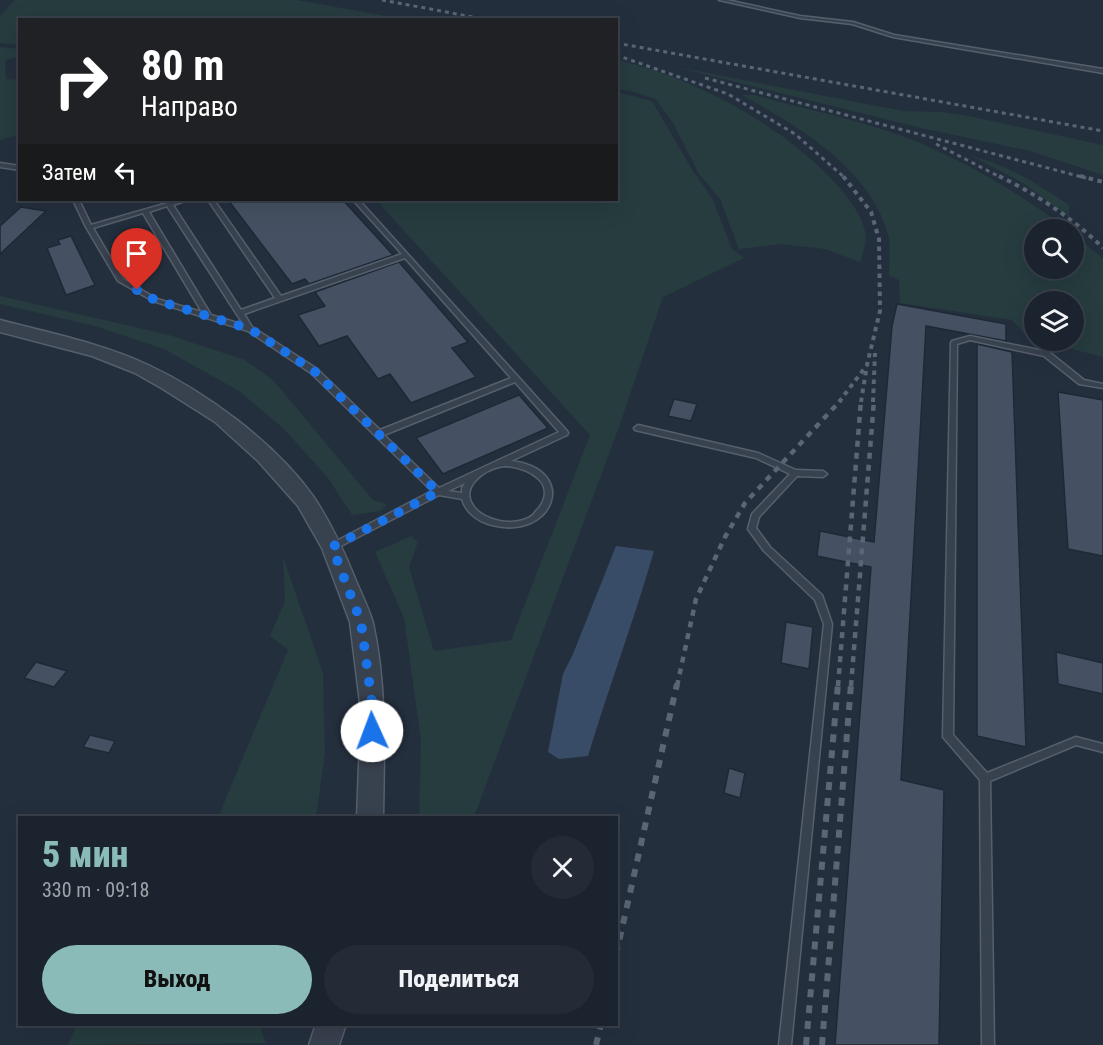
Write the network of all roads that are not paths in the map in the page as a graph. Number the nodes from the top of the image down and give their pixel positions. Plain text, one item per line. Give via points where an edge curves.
1 (721, 0) edge
2 (1103, 71) edge
3 (0, 165) edge
4 (18, 168) edge
5 (76, 201) edge
6 (180, 201) edge
7 (212, 201) edge
8 (357, 201) edge
9 (170, 204) junction
10 (145, 211) junction
11 (89, 227) junction
12 (406, 255) junction
13 (279, 299) junction
14 (239, 313) junction
15 (208, 316) junction
16 (0, 326) edge
17 (250, 329) junction
18 (515, 379) junction
19 (1103, 386) edge
20 (638, 428) dead end
21 (378, 434) junction
22 (492, 465) junction
23 (481, 470) junction
24 (795, 473) junction
25 (823, 474) dead end
26 (438, 492) junction
27 (465, 497) junction
28 (332, 547) junction
29 (1103, 748) edge
30 (986, 778) junction
31 (370, 816) edge
32 (330, 1026) edge
33 (324, 1045) edge
34 (785, 1045) edge
35 (988, 1045) edge

1 - 2 lane via 800,17 854,23 893,36
3 - 4 lane
5 - 11 lane
6 - 9 lane
7 - 13 lane
8 - 12 lane
9 - 10 lane
9 - 14 lane
10 - 11 lane
10 - 15 lane
11 - 15 lane via 120,280 155,300
12 - 13 lane
12 - 18 lane
13 - 14 lane
14 - 17 lane
15 - 17 lane
16 - 28 street via 98,352 141,369 222,417 265,456 305,501
17 - 21 lane via 314,371
18 - 21 lane
18 - 22 lane via 564,433
19 - 30 lane via 1082,381 1046,354 970,338 954,343 948,737
20 - 24 lane via 758,456
21 - 26 lane
22 - 23 lane
22 - 27 lane via 518,464 540,474 549,492 540,512 516,524 488,523 469,508
23 - 26 lane
23 - 27 lane via 472,478
24 - 25 lane
24 - 34 lane via 755,516 752,529 767,549 819,598 828,624
26 - 27 lane
26 - 28 lane
28 - 31 street via 361,622 373,711
29 - 30 lane via 1076,741
30 - 35 lane
32 - 33 street

